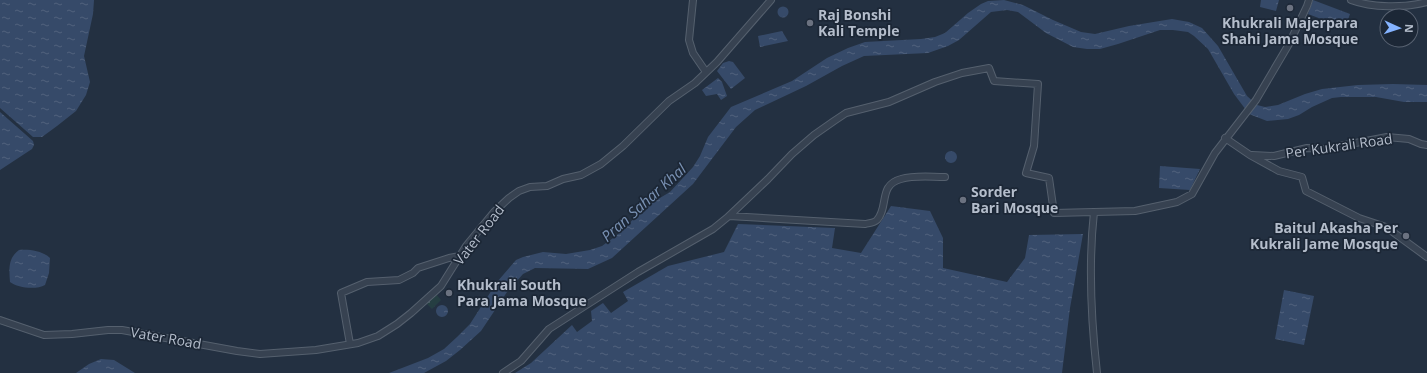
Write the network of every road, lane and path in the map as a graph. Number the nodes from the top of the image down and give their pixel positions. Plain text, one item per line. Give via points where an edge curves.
1 (693, 0) edge
2 (771, 0) edge
3 (1309, 0) edge
4 (1351, 0) edge
5 (1371, 0) edge
6 (1427, 2) edge
7 (1374, 6) junction
8 (706, 72) junction
9 (1225, 138) junction
10 (1427, 145) edge
11 (1250, 155) junction
12 (945, 177) dead end
13 (1094, 212) junction
14 (729, 216) junction
15 (460, 256) junction
16 (1427, 257) edge
17 (0, 320) edge
18 (350, 344) junction
19 (503, 373) edge
20 (1097, 373) edge

1 - 8 street via 689,40 693,53
2 - 8 street, Vater Road
3 - 9 street via 1289,44 1256,100
4 - 7 street
5 - 7 street
6 - 7 street
8 - 15 street, Vater Road via 669,101 601,164 581,175 547,186 530,187 509,198 494,212
9 - 11 street
9 - 13 street via 1192,194 1177,202 1135,211
10 - 11 street, Per Kukrali Road via 1409,139 1387,137 1324,149 1306,148 1274,156
11 - 16 street via 1279,171 1302,177 1306,191 1359,218 1386,227
12 - 14 street via 914,176 900,179 889,186 884,194 877,219 865,224
13 - 14 street via 1054,212 1049,178 1026,173 1034,146 1038,84 994,81 989,68 962,73 889,102 846,113 792,154
13 - 20 street via 1090,288
14 - 19 street via 713,229 638,272 549,329 521,361
15 - 18 street, Vater Road via 441,286 398,324 378,336
15 - 18 street via 418,268 399,280 367,282 341,293
17 - 18 street, Vater Road via 44,335 122,330 260,354 316,350

